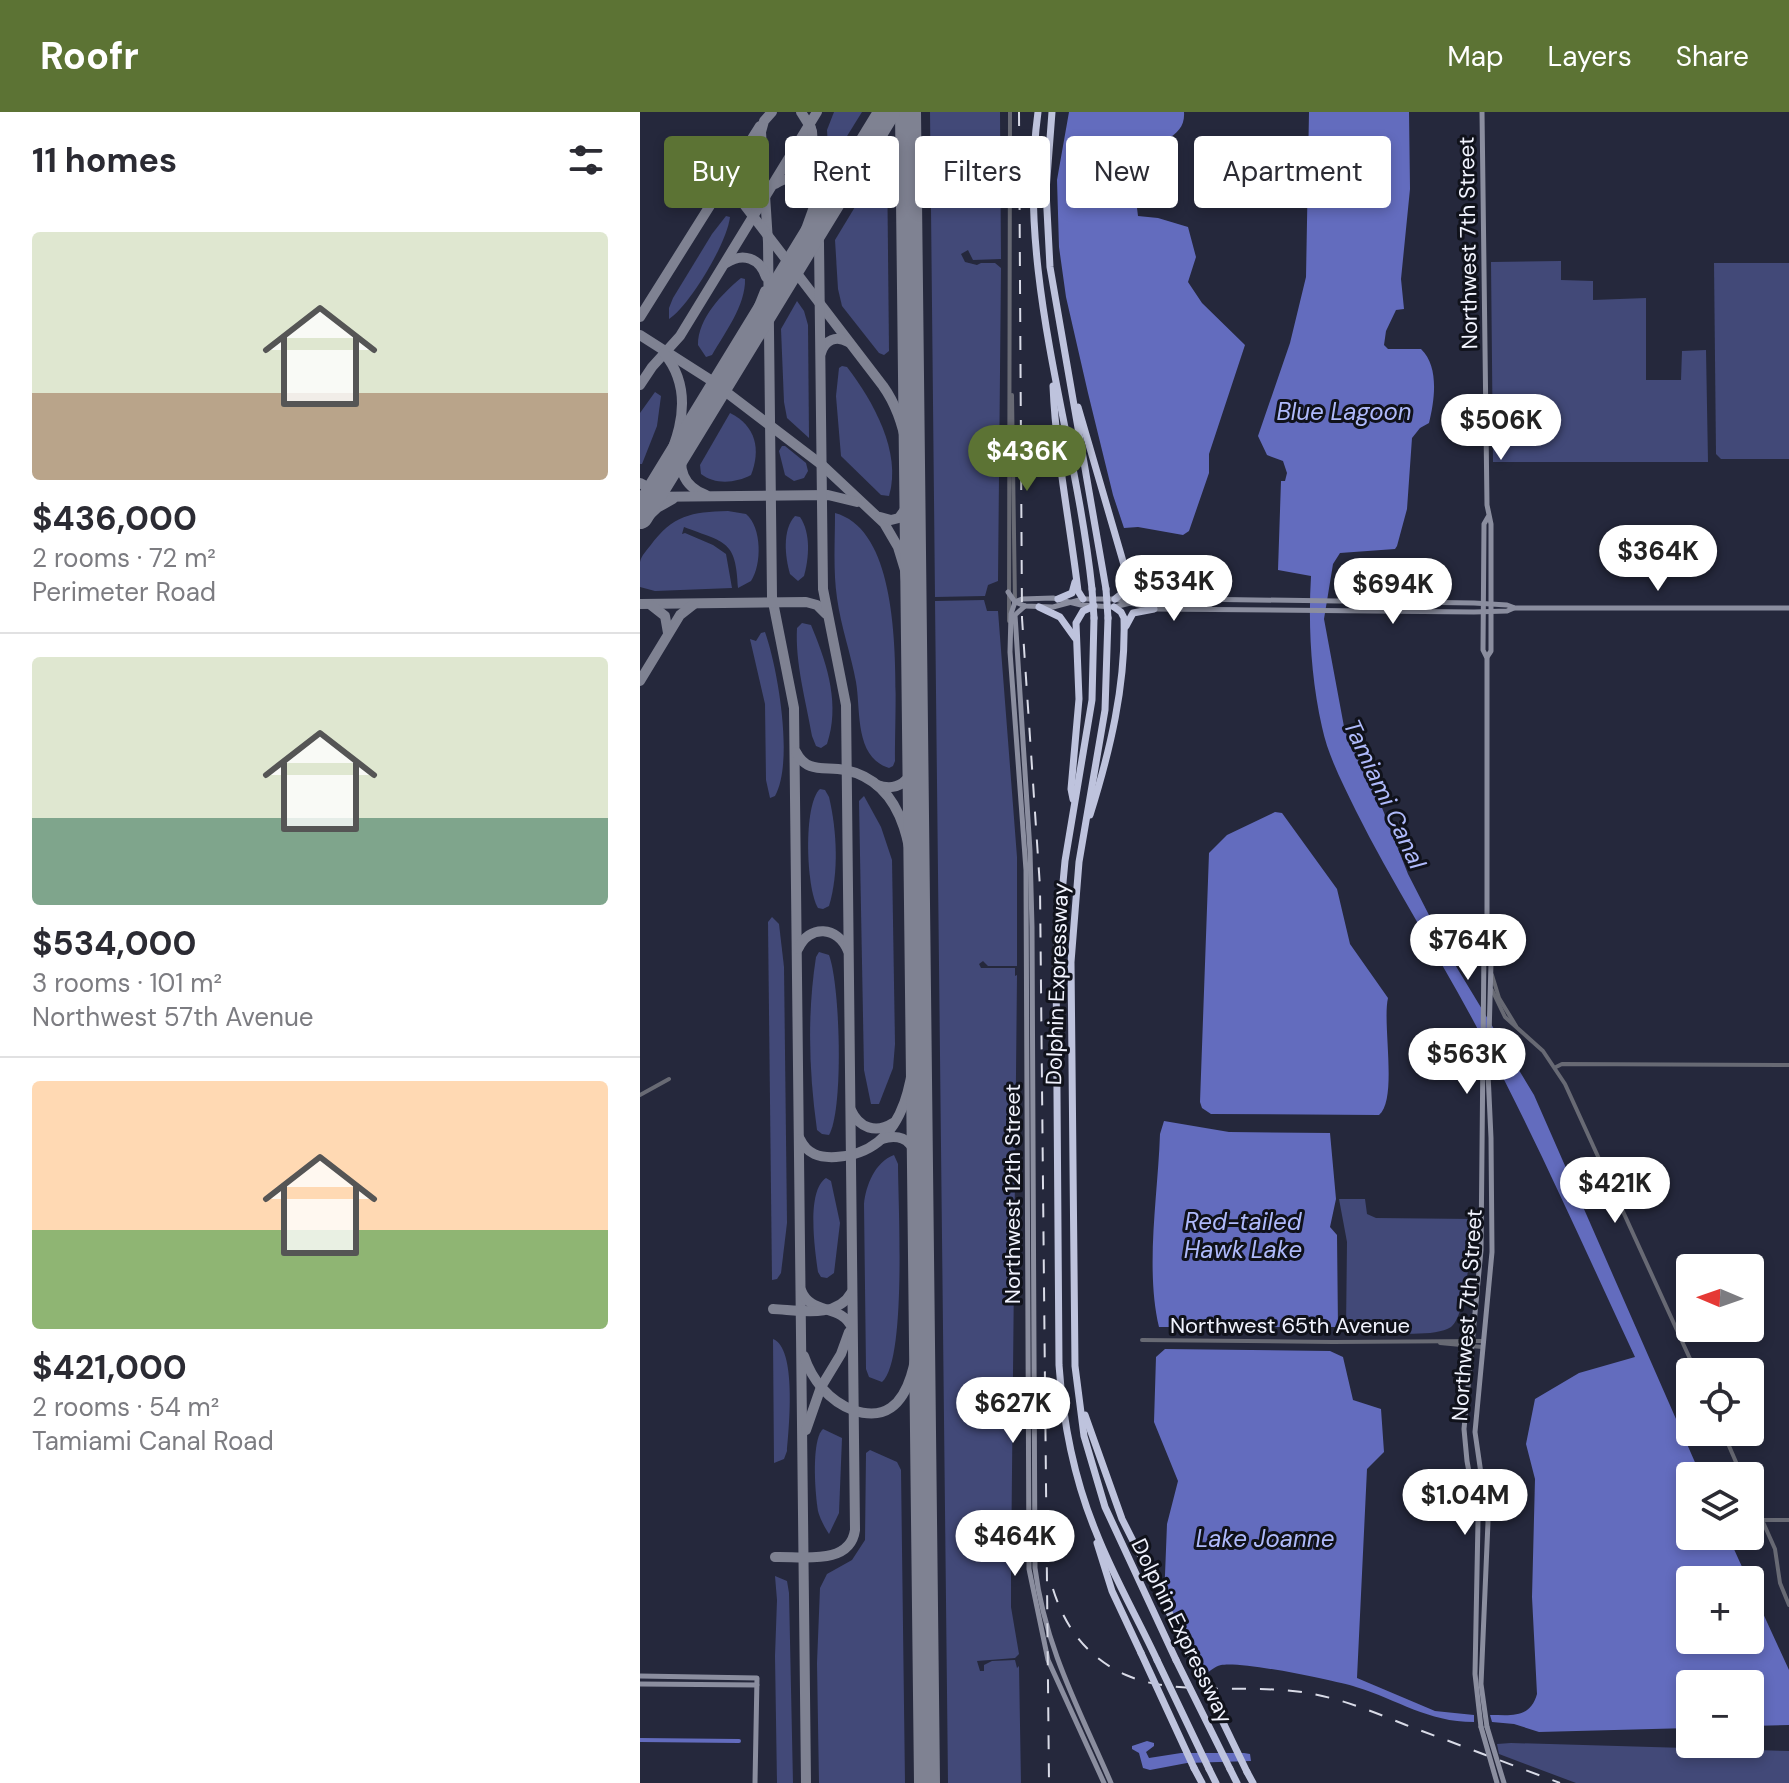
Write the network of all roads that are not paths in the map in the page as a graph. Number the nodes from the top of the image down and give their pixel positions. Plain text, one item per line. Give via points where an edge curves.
1 (1010, 112) edge
2 (1038, 112) edge
3 (1052, 112) edge
4 (1482, 112) edge
5 (1052, 360) junction
6 (1068, 374) junction
7 (1011, 385) junction
8 (1077, 576) junction
9 (1128, 580) junction
10 (1008, 592) junction
11 (1058, 599) junction
12 (1083, 599) junction
13 (1015, 602) junction
14 (1070, 602) junction
15 (1381, 602) junction
16 (1399, 602) junction
17 (1039, 603) junction
18 (1114, 603) junction
19 (1133, 603) junction
20 (1025, 606) junction
21 (1094, 606) junction
22 (1159, 606) junction
23 (1488, 608) junction
24 (1789, 608) edge
25 (1363, 611) junction
26 (1382, 611) junction
27 (1015, 615) junction
28 (1124, 632) junction
29 (1077, 644) junction
30 (1010, 652) junction
31 (1074, 801) junction
32 (1083, 836) junction
33 (1487, 942) junction
34 (1484, 958) junction
35 (1491, 972) junction
36 (1490, 985) junction
37 (1516, 1026) junction
38 (1789, 1065) edge
39 (1556, 1067) junction
40 (669, 1079) dead end
41 (640, 1095) edge
42 (1142, 1340) dead end
43 (1472, 1343) junction
44 (1482, 1344) junction
45 (1690, 1358) edge
46 (1078, 1393) junction
47 (1764, 1520) edge
48 (1789, 1520) edge
49 (1764, 1524) edge
50 (1096, 1533) junction
51 (1789, 1605) edge
52 (640, 1676) edge
53 (757, 1681) junction
54 (640, 1684) edge
55 (1484, 1727) junction
56 (755, 1783) edge
57 (1104, 1783) edge
58 (1111, 1783) edge
59 (1201, 1783) edge
60 (1216, 1783) edge
61 (1237, 1783) edge
62 (1253, 1783) edge
63 (1497, 1783) edge
64 (1504, 1783) edge

1 - 7 street
2 - 5 highway, Dolphin Expressway via 1034,240
3 - 6 highway, Dolphin Expressway via 1048,239
4 - 23 main road, Northwest 7th Street via 1491,524
5 - 8 highway via 1054,428
5 - 31 highway, Dolphin Expressway, bridge via 1094,618 1092,700
6 - 9 highway
6 - 32 highway, Dolphin Expressway, bridge via 1108,618 1105,710
7 - 10 street, Northwest 12th Street
7 - 13 street, Northwest 12th Street
8 - 11 highway via 1072,593
8 - 12 highway
9 - 18 highway
9 - 22 highway via 1137,593
10 - 13 main road
10 - 30 street, Northwest 12th Street
11 - 14 main road
11 - 17 main road
12 - 14 main road
12 - 18 main road
13 - 17 main road
13 - 20 main road
13 - 27 street, Northwest 12th Street
13 - 30 main road
14 - 17 main road via 1057,607
14 - 21 main road
15 - 16 main road
15 - 22 main road via 1191,599
15 - 25 main road
16 - 23 main road
16 - 26 main road
17 - 20 main road
17 - 29 highway via 1064,620
18 - 19 main road
18 - 21 main road
18 - 28 highway via 1123,614
19 - 22 main road
19 - 22 main road
20 - 27 main road
21 - 29 highway via 1077,618
22 - 25 main road
22 - 28 highway via 1133,613
23 - 24 main road
23 - 26 main road
23 - 33 main road, Northwest 7th Street
25 - 26 main road
27 - 58 main road, Northwest 12th Street via 1032,927 1035,1568 1051,1646
28 - 32 highway via 1112,736
29 - 31 highway
30 - 57 main road, Northwest 12th Street via 1026,870 1029,1569 1048,1660
31 - 50 highway, Dolphin Expressway via 1056,958 1059,1365 1070,1451
32 - 46 highway, Dolphin Expressway via 1071,983
33 - 34 main road, Northwest 7th Street
33 - 35 main road, Northwest 7th Street
34 - 36 main road
34 - 43 main road, Northwest 7th Street via 1481,1258
35 - 36 main road, Northwest 7th Street
35 - 37 street
36 - 37 street
36 - 44 main road, Northwest 7th Street via 1492,1252
37 - 39 street
38 - 39 street
39 - 45 street
40 - 41 street
42 - 43 street, Northwest 65th Avenue
43 - 44 street, Northwest 65th Avenue
43 - 55 main road, Northwest 7th Street via 1464,1429 1479,1530 1475,1674
44 - 55 main road, Northwest 7th Street via 1475,1432 1488,1522 1481,1672
46 - 61 highway, Dolphin Expressway, bridge via 1105,1507
46 - 62 highway, bridge via 1117,1507
47 - 48 street
49 - 51 street
50 - 59 highway, bridge via 1112,1591
50 - 60 highway, Dolphin Expressway, bridge
52 - 53 main road
53 - 54 main road
53 - 56 main road
55 - 63 main road, Northwest 7th Street, bridge
55 - 64 main road, Northwest 7th Street, bridge

